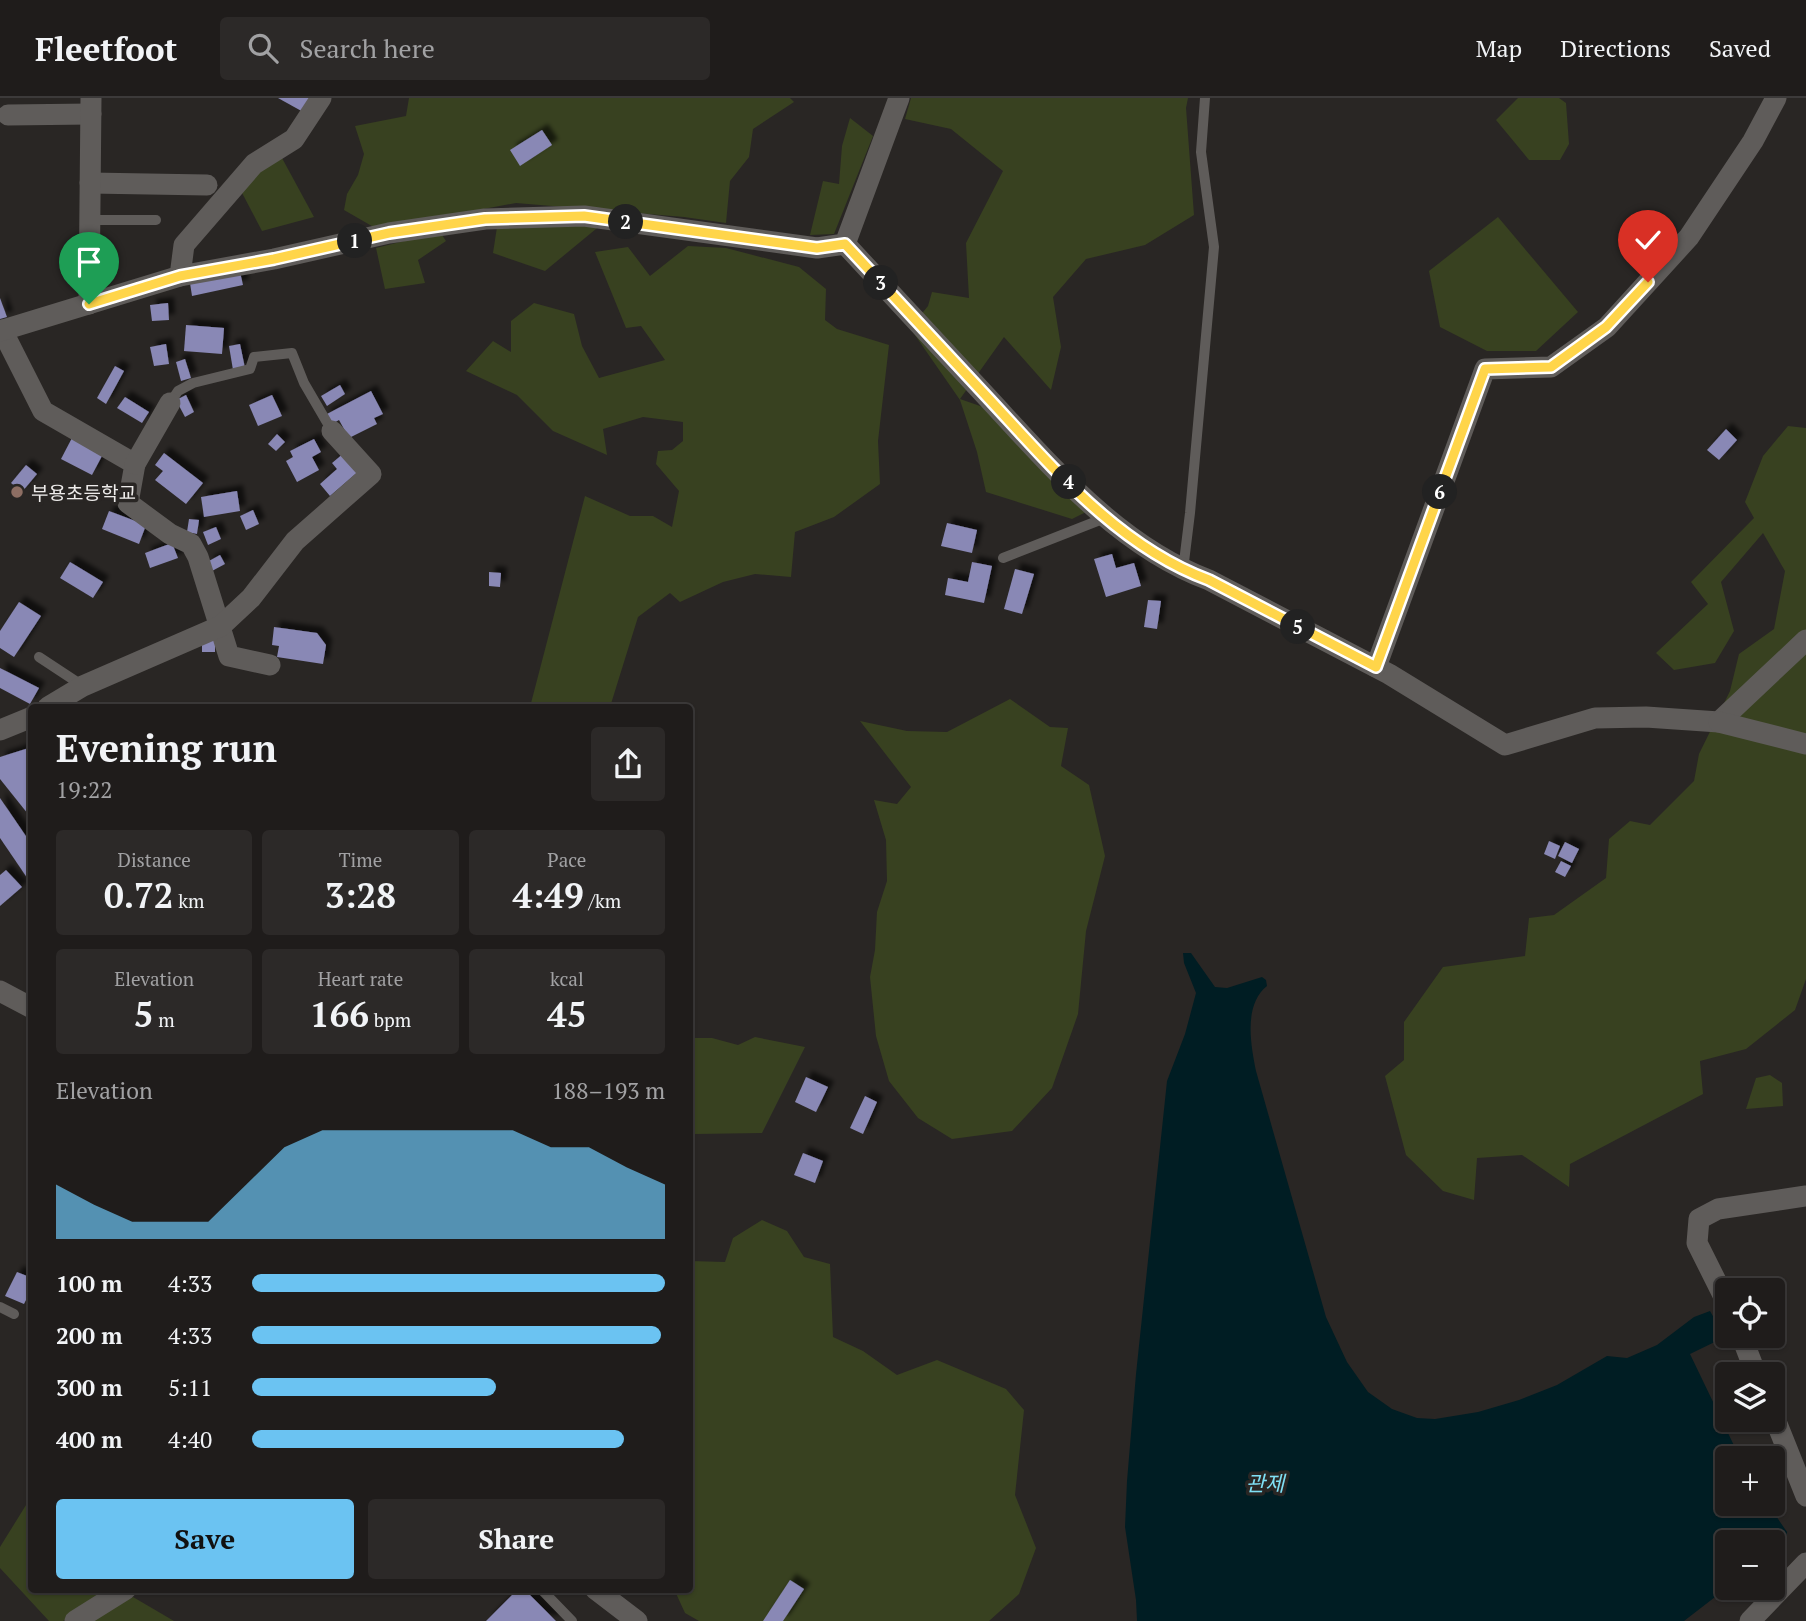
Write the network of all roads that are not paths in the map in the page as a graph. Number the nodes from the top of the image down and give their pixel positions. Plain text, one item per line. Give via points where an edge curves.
1 (321, 98) edge
2 (899, 98) edge
3 (1205, 98) edge
4 (1776, 98) edge
5 (91, 106) edge
6 (8, 115) dead end
7 (90, 183) junction
8 (207, 185) dead end
9 (89, 220) junction
10 (156, 220) dead end
11 (845, 244) junction
12 (180, 276) junction
13 (89, 304) junction
14 (1, 330) edge
15 (170, 403) joint
16 (332, 432) joint
17 (135, 464) junction
18 (1105, 518) junction
19 (1003, 558) dead end
20 (1182, 570) junction
21 (221, 626) junction
22 (1806, 640) edge
23 (39, 657) dead end
24 (271, 665) dead end
25 (1376, 667) junction
26 (83, 685) junction
27 (53, 704) edge
28 (28, 719) edge
29 (1719, 722) junction
30 (0, 730) edge
31 (1806, 744) edge
32 (0, 991) edge
33 (28, 1005) edge
34 (1806, 1196) edge
35 (1715, 1279) edge
36 (0, 1307) edge
37 (14, 1314) dead end
38 (1780, 1432) edge
39 (1806, 1496) edge
40 (1806, 1563) edge
41 (120, 1593) edge
42 (545, 1593) edge
43 (600, 1593) edge
44 (75, 1621) edge
45 (572, 1621) edge
46 (638, 1621) edge
47 (1750, 1621) edge

1 - 12 street via 294,139 254,164 184,245
2 - 11 street
3 - 20 lane via 1201,152 1214,247
4 - 25 street via 1689,237 1606,327 1551,367 1485,369
5 - 6 street
5 - 7 street
7 - 8 street
7 - 9 street
9 - 10 lane
9 - 13 street
11 - 12 street via 817,248 584,216 485,219 389,233
11 - 18 street
12 - 13 street
13 - 14 street
14 - 17 street via 43,411
15 - 16 lane via 178,391 193,383 250,369 254,357 292,353
15 - 17 street
16 - 21 street via 371,474 295,541 251,598
17 - 21 street via 128,503 191,544
18 - 19 lane
18 - 20 street
20 - 25 street
21 - 24 street via 229,656
21 - 26 street
22 - 29 street
23 - 26 lane
25 - 29 street via 1505,745 1595,718
26 - 27 street
28 - 30 street
29 - 31 street
32 - 33 street
34 - 35 street via 1718,1209 1699,1219 1697,1243
36 - 37 lane
38 - 39 street
40 - 47 street
41 - 44 street
42 - 45 lane
43 - 46 street

